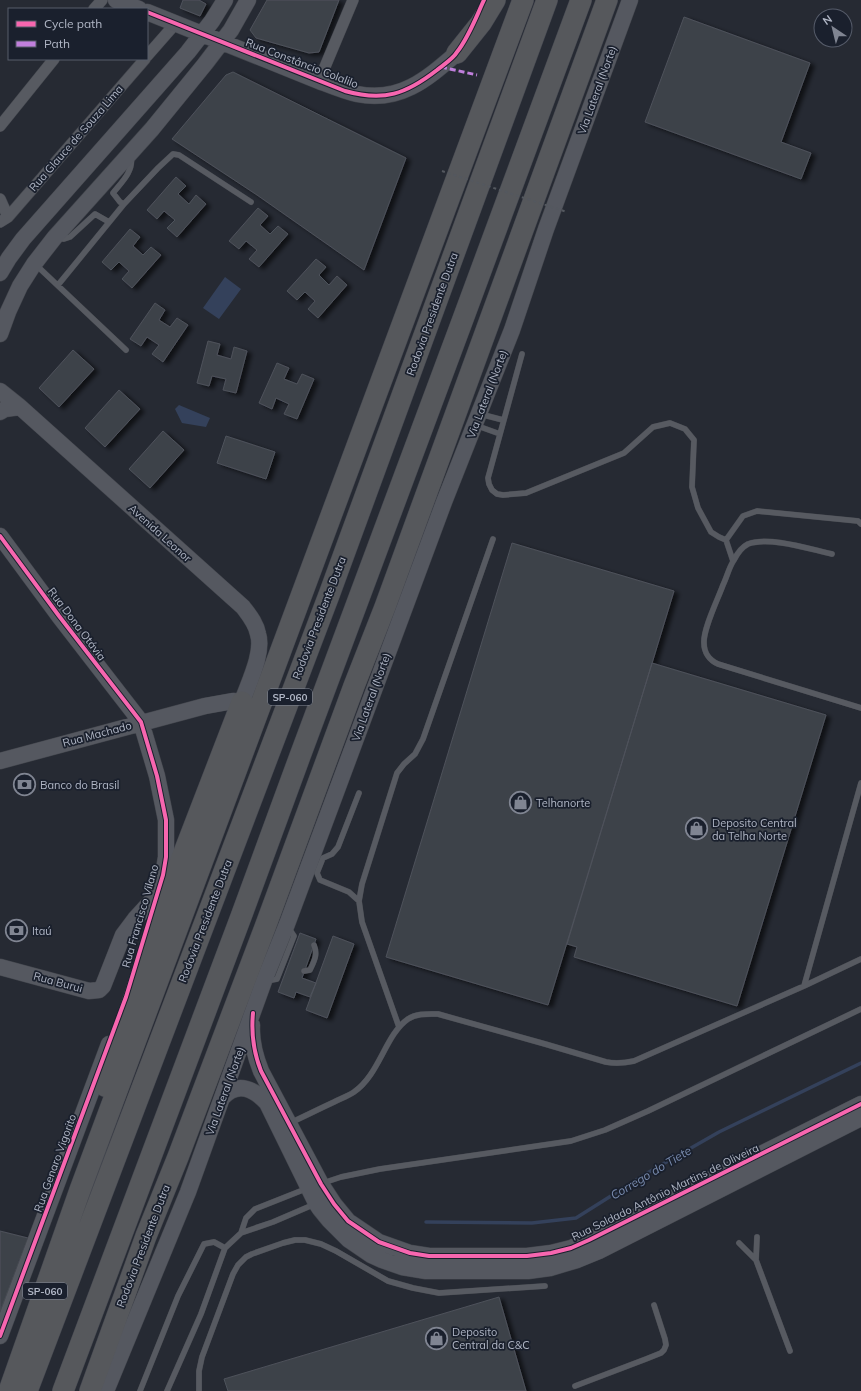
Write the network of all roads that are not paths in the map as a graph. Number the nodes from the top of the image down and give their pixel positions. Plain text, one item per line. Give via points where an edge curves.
1 (102, 0) edge
2 (116, 0) edge
3 (225, 0) edge
4 (248, 0) edge
5 (353, 0) edge
6 (484, 0) edge
7 (495, 0) edge
8 (523, 0) edge
9 (547, 0) edge
10 (580, 0) edge
11 (607, 0) edge
12 (630, 0) edge
13 (95, 8) edge
14 (136, 8) edge
15 (148, 12) edge
16 (176, 23) junction
17 (202, 34) junction
18 (222, 43) junction
19 (457, 53) junction
20 (148, 55) edge
21 (53, 60) edge
22 (144, 60) edge
23 (498, 67) junction
24 (319, 81) junction
25 (0, 126) edge
26 (130, 153) junction
27 (0, 199) edge
28 (251, 202) dead end
29 (124, 204) junction
30 (4, 219) edge
31 (109, 222) junction
32 (55, 237) junction
33 (34, 264) junction
34 (0, 273) edge
35 (58, 285) junction
36 (431, 317) junction
37 (0, 334) edge
38 (126, 350) dead end
39 (522, 354) dead end
40 (0, 391) edge
41 (20, 407) junction
42 (0, 412) edge
43 (477, 419) junction
44 (503, 420) junction
45 (500, 434) junction
46 (861, 524) edge
47 (0, 536) edge
48 (493, 539) dead end
49 (726, 540) junction
50 (832, 554) dead end
51 (733, 560) junction
52 (242, 702) junction
53 (861, 708) edge
54 (141, 722) junction
55 (0, 761) edge
56 (861, 783) edge
57 (359, 793) dead end
58 (280, 887) junction
59 (157, 895) junction
60 (359, 901) junction
61 (314, 945) dead end
62 (861, 959) edge
63 (0, 967) edge
64 (304, 971) dead end
65 (284, 974) dead end
66 (271, 980) junction
67 (804, 986) junction
68 (126, 997) joint
69 (861, 1009) edge
70 (253, 1013) junction
71 (399, 1027) junction
72 (223, 1097) junction
73 (861, 1104) edge
74 (861, 1118) edge
75 (290, 1124) junction
76 (315, 1186) junction
77 (80, 1190) junction
78 (700, 1192) junction
79 (316, 1203) junction
80 (241, 1234) junction
81 (757, 1237) dead end
82 (739, 1243) dead end
83 (226, 1248) junction
84 (756, 1260) junction
85 (545, 1286) dead end
86 (654, 1305) dead end
87 (0, 1336) edge
88 (790, 1350) dead end
89 (575, 1386) dead end
90 (9, 1391) edge
91 (27, 1391) edge
92 (63, 1391) edge
93 (66, 1391) edge
94 (90, 1391) edge
95 (106, 1391) edge
96 (140, 1391) edge
97 (167, 1391) edge
98 (199, 1391) edge

1 - 13 street
2 - 14 street
3 - 17 street
4 - 18 street
5 - 24 street
6 - 19 street, Rua Constâncio Colalilo
7 - 19 highway via 481,23
8 - 23 highway, Rodovia Presidente Dutra / SP-060
9 - 36 highway, Rodovia Presidente Dutra / SP-060
10 - 92 highway, SP-060
11 - 58 highway, Rodovia Presidente Dutra via 386,607
12 - 43 street, Via Lateral (Norte) via 512,330
15 - 16 street, Rua Constâncio Colalilo
16 - 17 street, Rua Constâncio Colalilo
16 - 20 street
17 - 18 street, Rua Constâncio Colalilo
17 - 34 street via 23,239
18 - 24 street, Rua Constâncio Colalilo
18 - 26 street
19 - 24 street, Rua Constâncio Colalilo via 425,79 409,89 394,94 356,94
21 - 25 street
22 - 30 street, Rua Glauce de Souza Lima
23 - 36 highway via 500,75 487,134 441,257 430,298
23 - 77 highway, Rodovia Presidente Dutra / SP-060
26 - 29 lane via 132,161 128,173 113,193
26 - 32 street
27 - 30 street
28 - 29 lane via 179,155 173,154
29 - 31 lane
31 - 32 lane via 95,214 70,237
31 - 35 lane
32 - 33 street
33 - 35 lane
33 - 37 street via 20,286
35 - 38 lane
36 - 91 highway, Rodovia Presidente Dutra / SP-060 via 329,595
39 - 44 lane
40 - 41 street, Avenida Leonor
41 - 42 street
41 - 52 street, Avenida Leonor via 243,607 259,635 259,651
43 - 44 lane
43 - 45 lane
43 - 66 street, Via Lateral (Norte) via 444,502 293,932
44 - 45 lane
45 - 49 lane via 488,478 492,490 503,495 526,493 624,453 653,427 670,423 685,429 694,440 692,487 698,508 711,532
46 - 49 lane via 858,521 757,511 743,516
47 - 54 street, Rua Dona Otávia
48 - 60 lane via 422,739 415,754 397,774
49 - 51 lane
50 - 51 lane via 777,542 760,541 747,545
51 - 53 lane via 704,638 708,657 718,664
52 - 54 street, Rua Machado via 220,703
52 - 77 highway via 168,894 88,1134 81,1167
54 - 55 street, Rua Machado
54 - 59 street, Rua Francisco Vilano via 157,776 166,820 166,857
56 - 67 lane
57 - 60 lane via 338,847 332,854 323,858 317,873 323,882 349,892
58 - 93 highway via 252,926 213,1019 160,1164 90,1342 71,1388
58 - 94 highway, Rodovia Presidente Dutra via 146,1236
59 - 63 street, Rua Burui via 123,935 105,983 99,990 89,991
59 - 68 street, Rua Francisco Vilano
60 - 71 lane via 366,936
61 - 64 lane via 317,952 314,961 310,970
62 - 67 lane
65 - 66 lane
66 - 70 street, Via Lateral (Norte)
67 - 71 lane via 627,1062 606,1062 438,1014 409,1018
68 - 87 street, Rua Genaro Vigorito
69 - 76 lane via 605,1130 571,1141 380,1169 341,1177
70 - 72 street, Via Lateral (Norte)
70 - 75 street, Rua Soldado Antônio Martins de Oliveira via 251,1032 255,1057
71 - 75 lane via 372,1072 353,1093
72 - 76 street, Rua Soldado Antônio Martins de Oliveira via 228,1091 242,1088 251,1090 263,1099
72 - 95 street, Via Lateral (Norte) via 188,1192
73 - 78 street, Rua Soldado Antônio Martins de Oliveira
74 - 78 street, Rua Soldado Antônio Martins de Oliveira
75 - 76 street, Rua Soldado Antônio Martins de Oliveira
76 - 78 street, Rua Soldado Antônio Martins de Oliveira via 343,1216 368,1236 410,1253 429,1256 551,1254 571,1248
76 - 79 street, Rua Soldado Antônio Martins de Oliveira
76 - 80 lane via 254,1209 246,1218
77 - 90 highway, Rodovia Presidente Dutra / SP-060
78 - 79 street, Rua Soldado Antônio Martins de Oliveira via 599,1251 557,1266 528,1272 426,1271 402,1267 371,1255 349,1240
79 - 80 lane
80 - 83 lane
81 - 84 lane
82 - 84 lane
83 - 96 lane via 214,1242 204,1244 178,1296
83 - 97 lane via 201,1314
84 - 88 lane
85 - 98 lane via 439,1292 413,1288 388,1281 315,1242 295,1240 283,1243 246,1257 236,1269 202,1357
86 - 89 lane via 665,1339 664,1350

